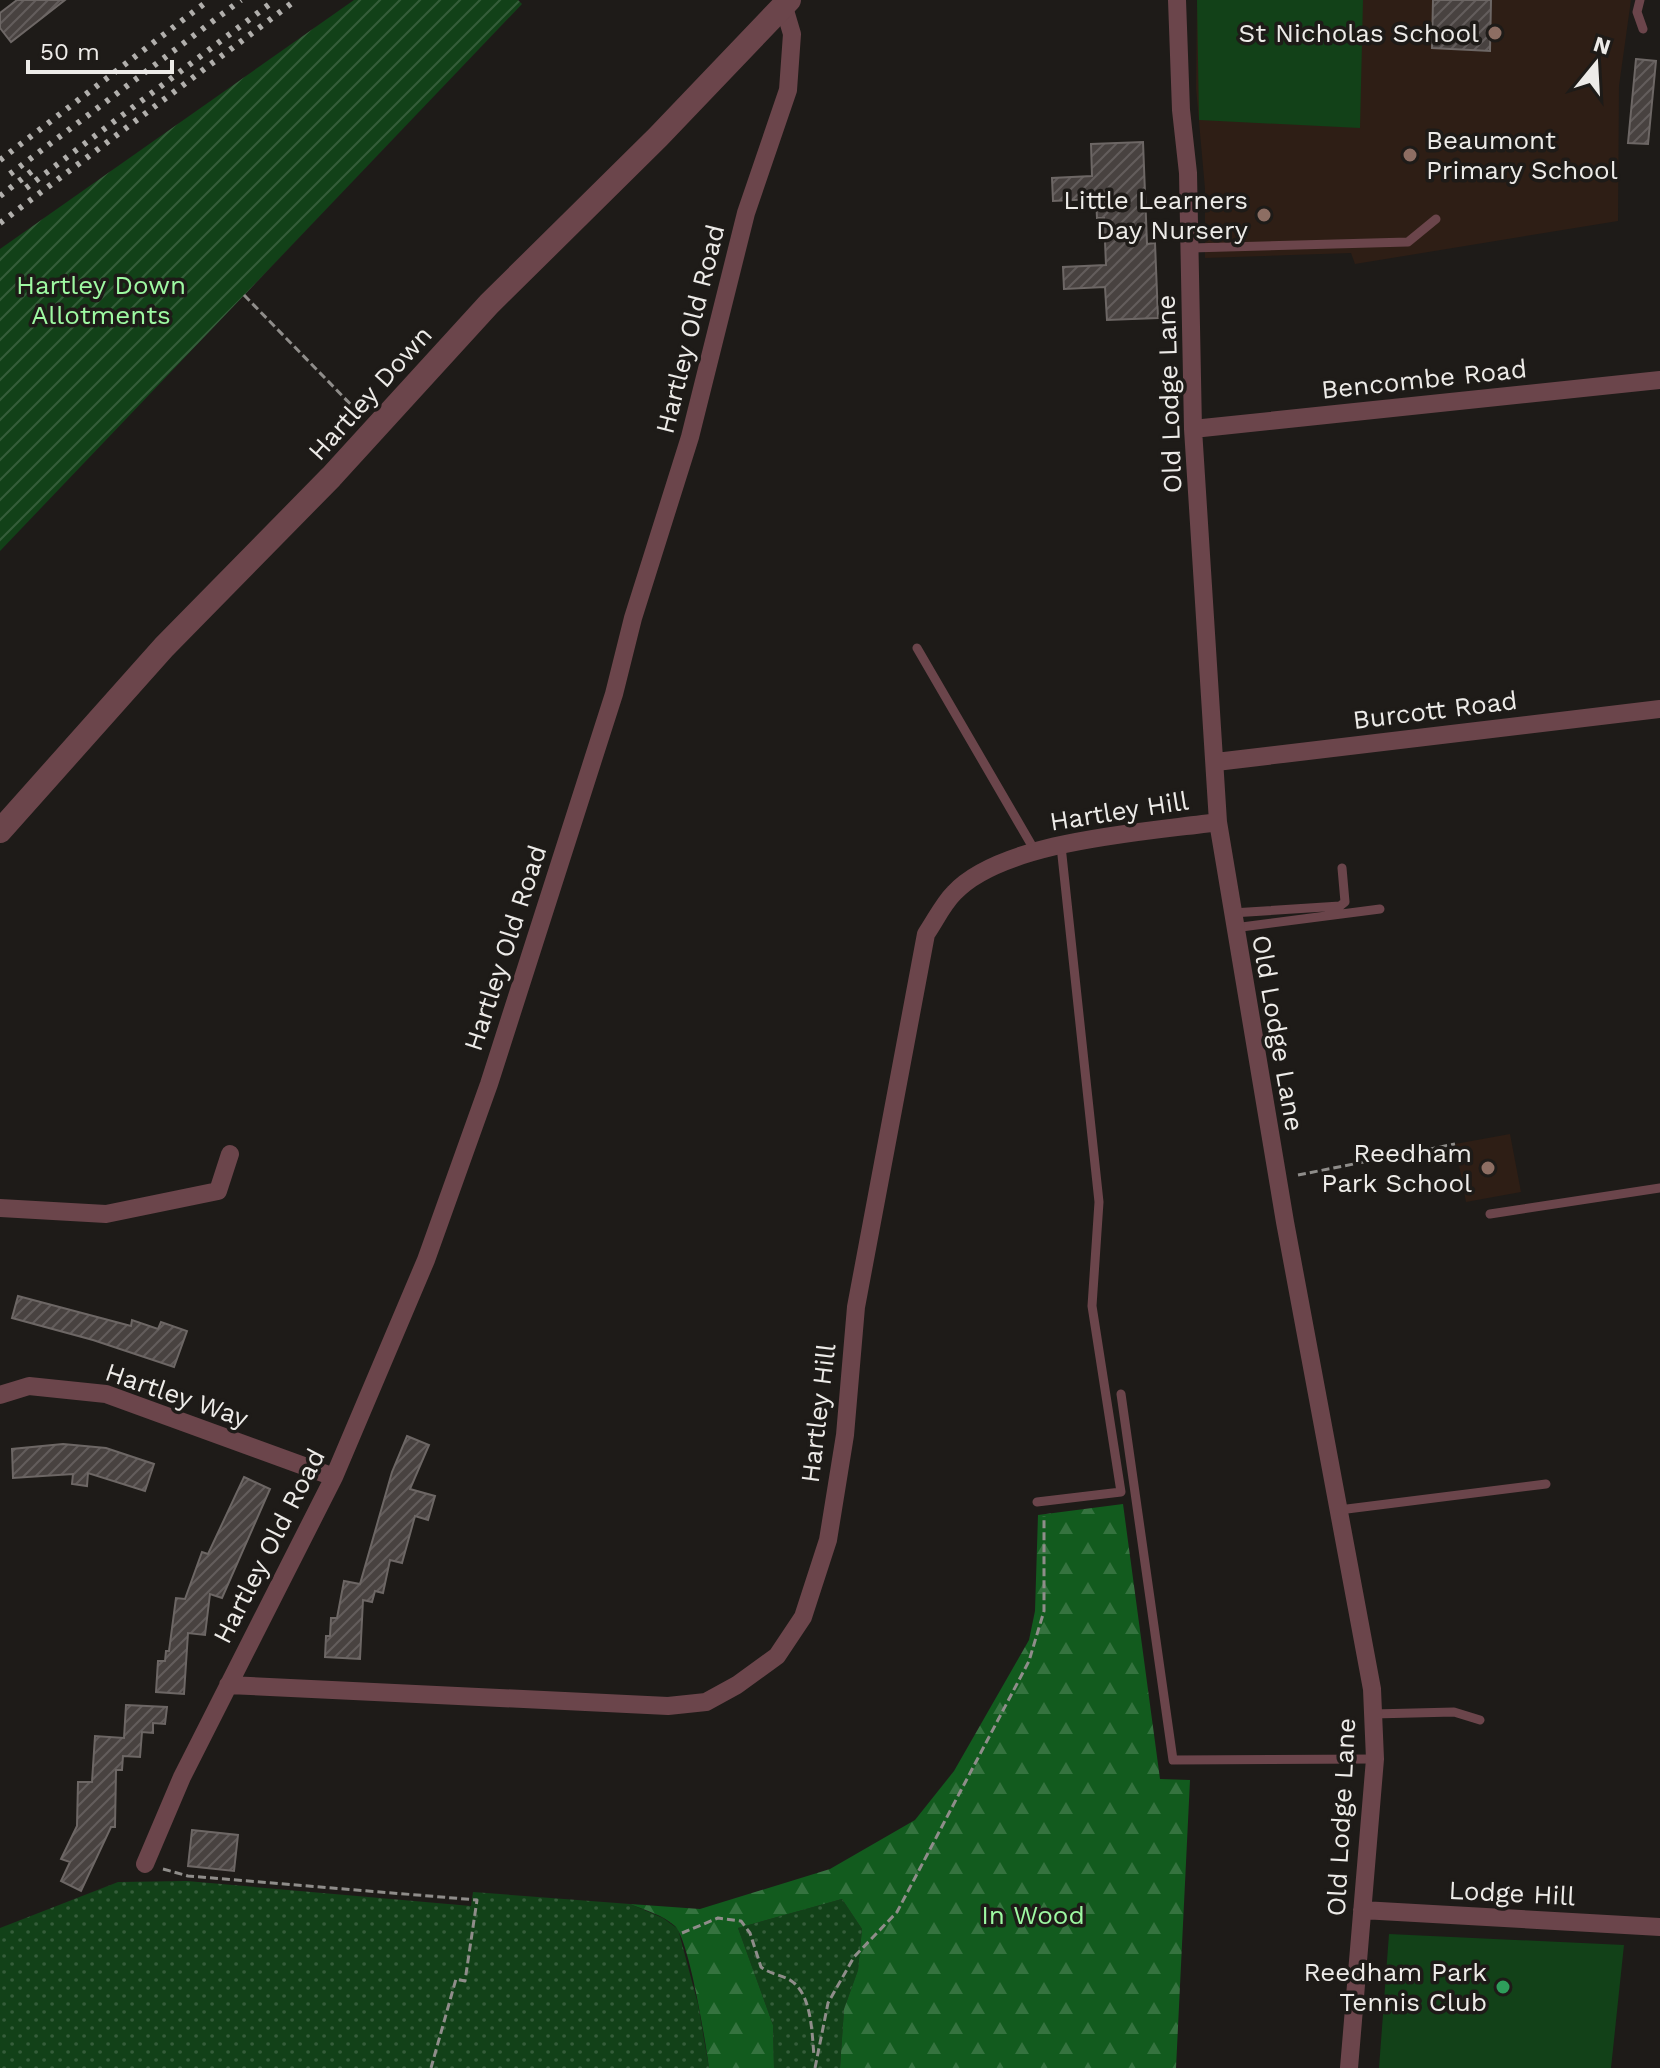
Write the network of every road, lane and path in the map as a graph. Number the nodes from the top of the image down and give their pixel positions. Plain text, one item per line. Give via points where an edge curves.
1 (1177, 0) edge
2 (1640, 0) edge
3 (787, 3) edge
4 (1643, 29) dead end
5 (1436, 219) dead end
6 (1191, 248) junction
7 (244, 295) dead end
8 (1660, 380) edge
9 (376, 428) junction
10 (1193, 429) junction
11 (917, 648) dead end
12 (1660, 709) edge
13 (1216, 762) junction
14 (1218, 822) junction
15 (0, 831) edge
16 (1061, 846) junction
17 (1035, 851) junction
18 (1342, 868) dead end
19 (1380, 909) dead end
20 (1233, 921) junction
21 (1455, 1144) dead end
22 (230, 1154) dead end
23 (1277, 1179) junction
24 (1660, 1188) edge
25 (0, 1208) edge
26 (1490, 1214) dead end
27 (1121, 1394) dead end
28 (0, 1395) edge
29 (334, 1477) junction
30 (1546, 1484) dead end
31 (1037, 1502) dead end
32 (1339, 1510) junction
33 (1048, 1511) dead end
34 (228, 1685) junction
35 (1373, 1714) junction
36 (1480, 1720) dead end
37 (1375, 1759) junction
38 (145, 1864) joint
39 (1362, 1910) junction
40 (1660, 1927) edge
41 (682, 1933) dead end
42 (815, 2060) junction
43 (431, 2068) edge
44 (815, 2068) edge
45 (1349, 2068) edge

1 - 6 street, Old Lodge Lane
2 - 4 lane via 1637,12
3 - 9 street, Hartley Down via 489,304
3 - 29 street, Hartley Old Road via 792,34 788,90 746,213 690,437 614,694 525,980 426,1260
5 - 6 lane via 1408,242
6 - 10 street, Old Lodge Lane
7 - 9 path
8 - 10 street, Bencombe Road
9 - 15 street, Hartley Down via 164,647
10 - 13 street, Old Lodge Lane
11 - 17 lane
12 - 13 street, Burcott Road
13 - 14 street, Old Lodge Lane
14 - 16 street, Hartley Hill
14 - 20 street, Old Lodge Lane
16 - 17 street, Hartley Hill
16 - 31 lane via 1099,1202 1092,1306 1121,1492
17 - 34 street, Hartley Hill via 987,870 954,892 926,934 856,1307 845,1435 828,1540 803,1617 777,1656 706,1702 668,1706
18 - 20 lane via 1345,902 1340,906
19 - 20 lane
20 - 23 street, Old Lodge Lane
21 - 23 path
22 - 25 street via 218,1191 106,1214
23 - 32 street, Old Lodge Lane
24 - 26 lane
27 - 37 lane via 1173,1760
28 - 29 street, Hartley Way via 29,1386 106,1394
29 - 34 street, Hartley Old Road
30 - 32 lane
32 - 35 street, Old Lodge Lane
33 - 42 path via 1043,1518 1044,1611 1029,1661 897,1912 854,1957 828,2003
34 - 38 street, Hartley Old Road
35 - 36 lane via 1454,1712
35 - 37 street, Old Lodge Lane
37 - 39 street, Old Lodge Lane
38 - 43 path via 188,1876 477,1900 465,1981 456,1979
39 - 40 street, Lodge Hill
39 - 45 street, Old Lodge Lane
41 - 42 path via 718,1918 741,1921 761,1967 801,1991
42 - 44 path

